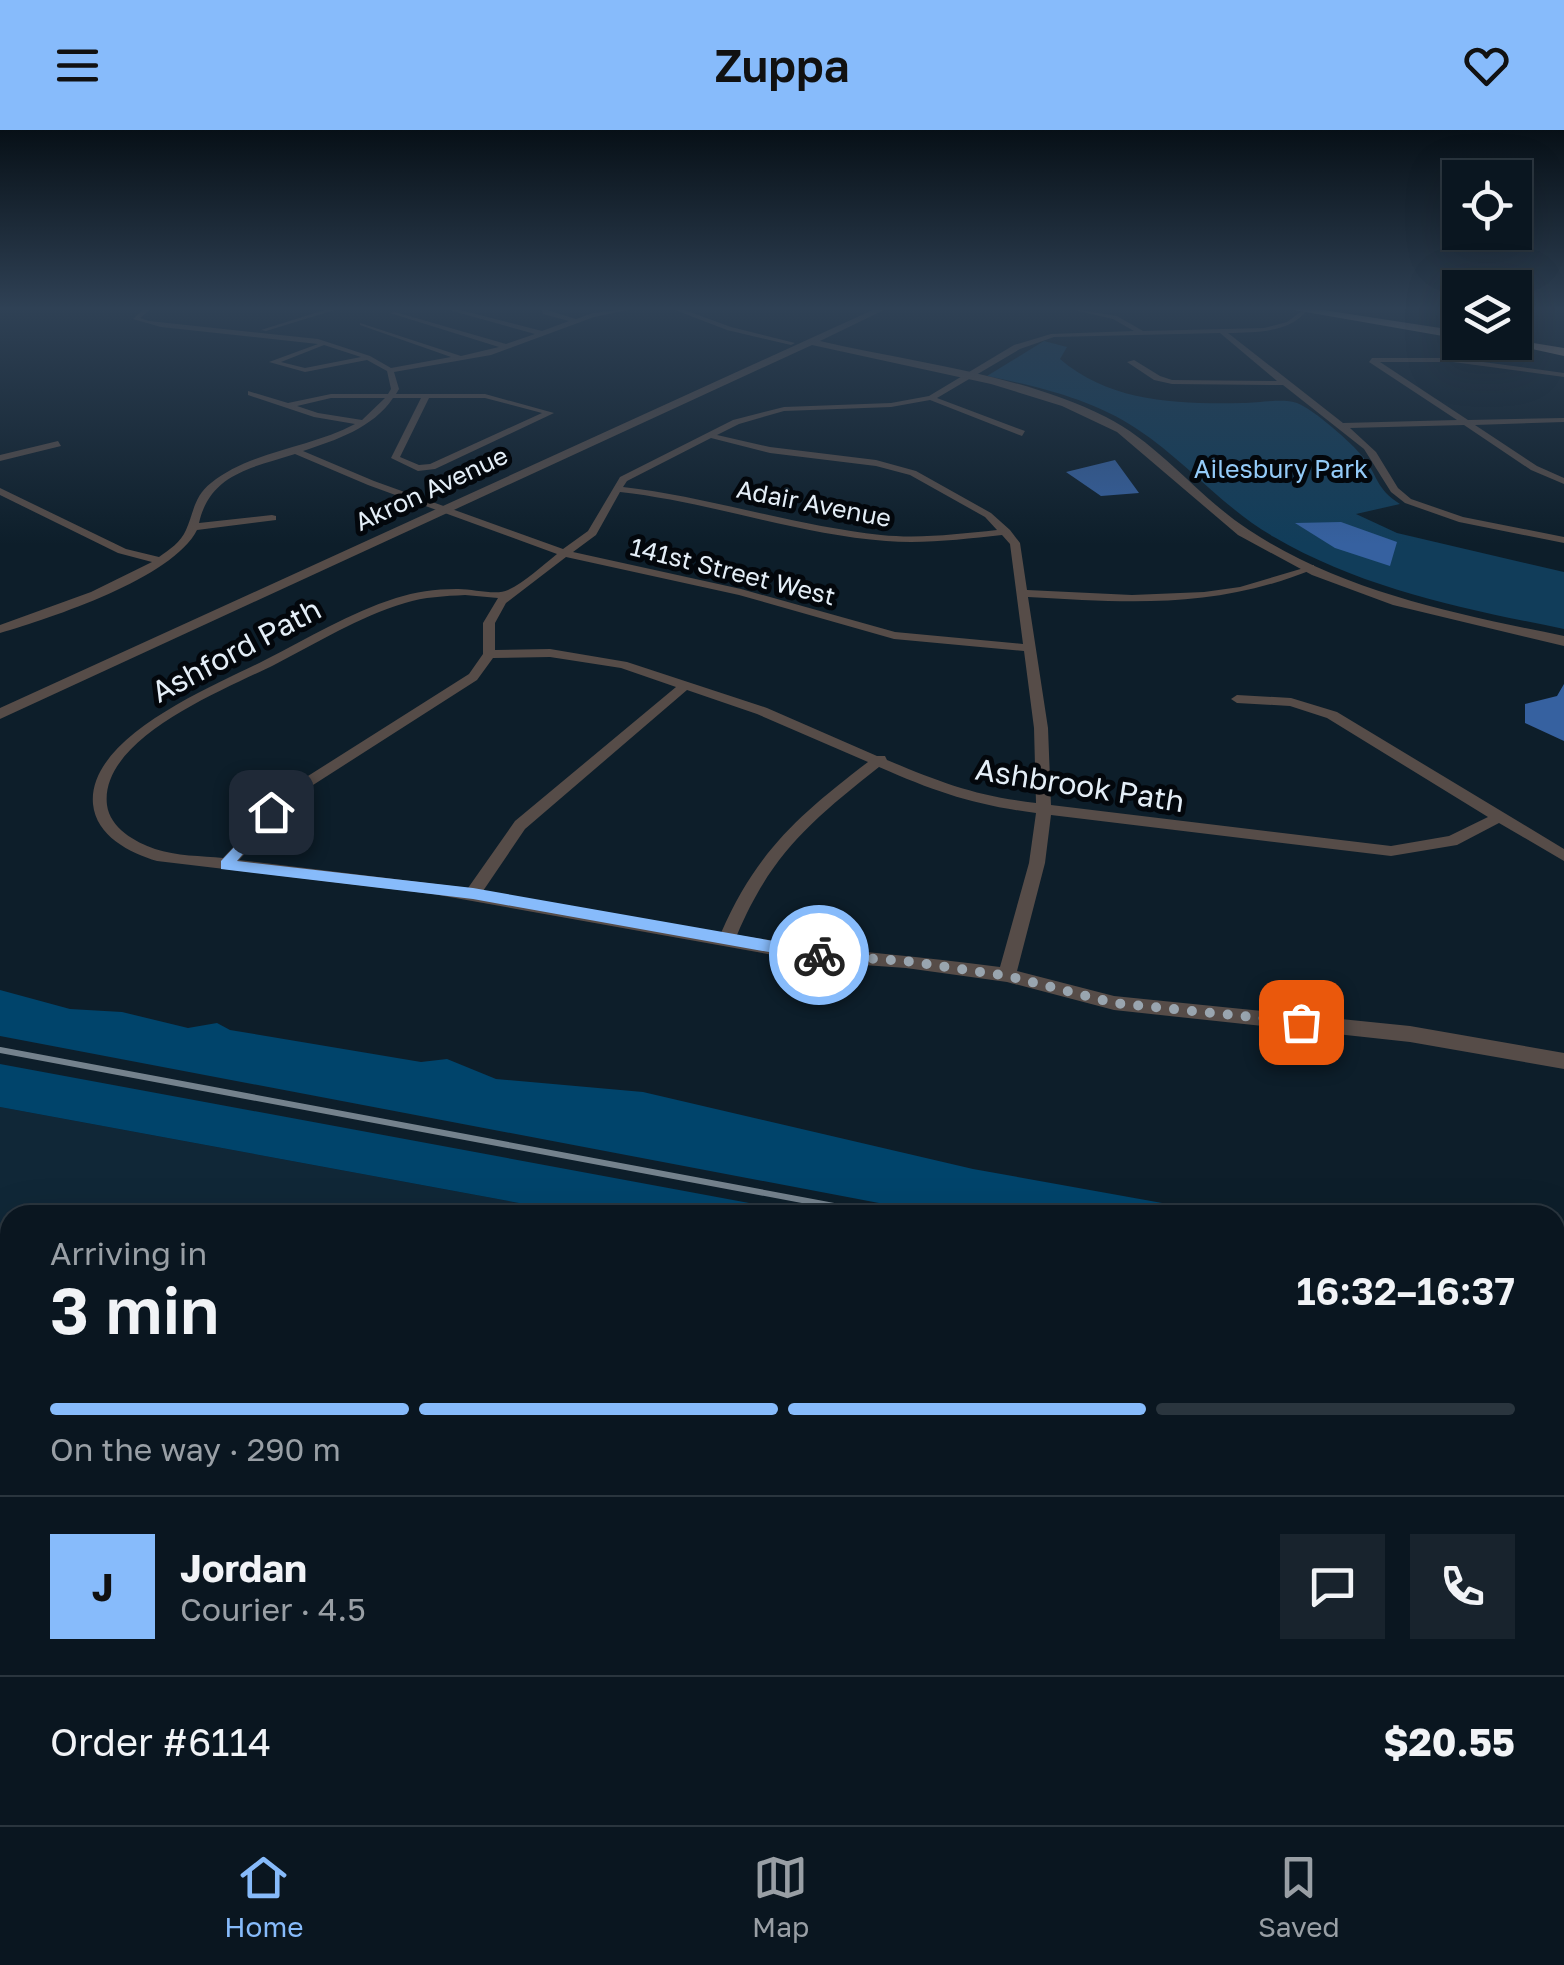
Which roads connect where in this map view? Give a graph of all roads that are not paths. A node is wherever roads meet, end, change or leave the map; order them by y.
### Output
1 (394, 387) edge
2 (702, 387) edge
3 (950, 387) edge
4 (1006, 387) edge
5 (1289, 387) edge
6 (1412, 387) edge
7 (251, 393) dead end
8 (426, 397) junction
9 (391, 398) junction
10 (930, 398) junction
11 (288, 405) junction
12 (1564, 420) edge
13 (362, 422) junction
14 (1464, 422) junction
15 (1339, 426) junction
16 (1022, 433) dead end
17 (708, 435) junction
18 (58, 444) dead end
19 (294, 451) junction
20 (1510, 452) junction
21 (0, 458) edge
22 (1564, 470) edge
23 (1564, 481) edge
24 (615, 489) junction
25 (0, 491) edge
26 (438, 508) junction
27 (272, 518) dead end
28 (194, 527) junction
29 (1006, 532) junction
30 (1564, 540) edge
31 (566, 554) junction
32 (160, 561) junction
33 (1310, 568) junction
34 (1022, 593) junction
35 (505, 596) junction
36 (0, 628) edge
37 (1564, 641) edge
38 (1029, 648) junction
39 (490, 654) junction
40 (686, 685) junction
41 (1237, 699) dead end
42 (0, 706) edge
43 (0, 714) edge
44 (880, 759) junction
45 (1044, 812) junction
46 (1500, 817) junction
47 (1564, 856) edge
48 (226, 865) junction
49 (473, 894) junction
50 (726, 938) junction
51 (1008, 976) junction
52 (1564, 1062) edge

1 - 9 street
2 - 26 street, Akron Avenue
3 - 10 street
4 - 33 street
5 - 15 street
6 - 14 street
7 - 11 street
8 - 8 street
8 - 9 street
9 - 11 street
9 - 13 street
10 - 16 street
10 - 17 street
11 - 13 street
12 - 14 street
13 - 19 street
14 - 15 street
14 - 20 street
15 - 30 street
17 - 24 street
17 - 29 street
18 - 21 street
19 - 26 street, 141st Street West
19 - 28 street
20 - 22 street
20 - 23 street
24 - 29 street, Adair Avenue
24 - 31 street
25 - 32 street
26 - 31 street, 141st Street West
26 - 42 street, Akron Avenue
26 - 43 street, Akron Avenue
27 - 28 street
28 - 32 street
29 - 34 street
31 - 35 street
31 - 38 street, 141st Street West
32 - 36 street
33 - 34 street
33 - 37 street
34 - 38 street
35 - 39 street
35 - 48 street, Ashford Path
38 - 45 street
39 - 40 street, Ashbrook Path
39 - 48 street
40 - 44 street, Ashbrook Path
40 - 49 street
41 - 46 street
44 - 45 street, Ashbrook Path
44 - 50 street
45 - 46 street, Ashbrook Path
45 - 51 street
46 - 47 street
48 - 49 street, Ashford Path
49 - 50 street, Ashford Path
50 - 51 street, Ashford Path
51 - 52 street, Ashford Path

